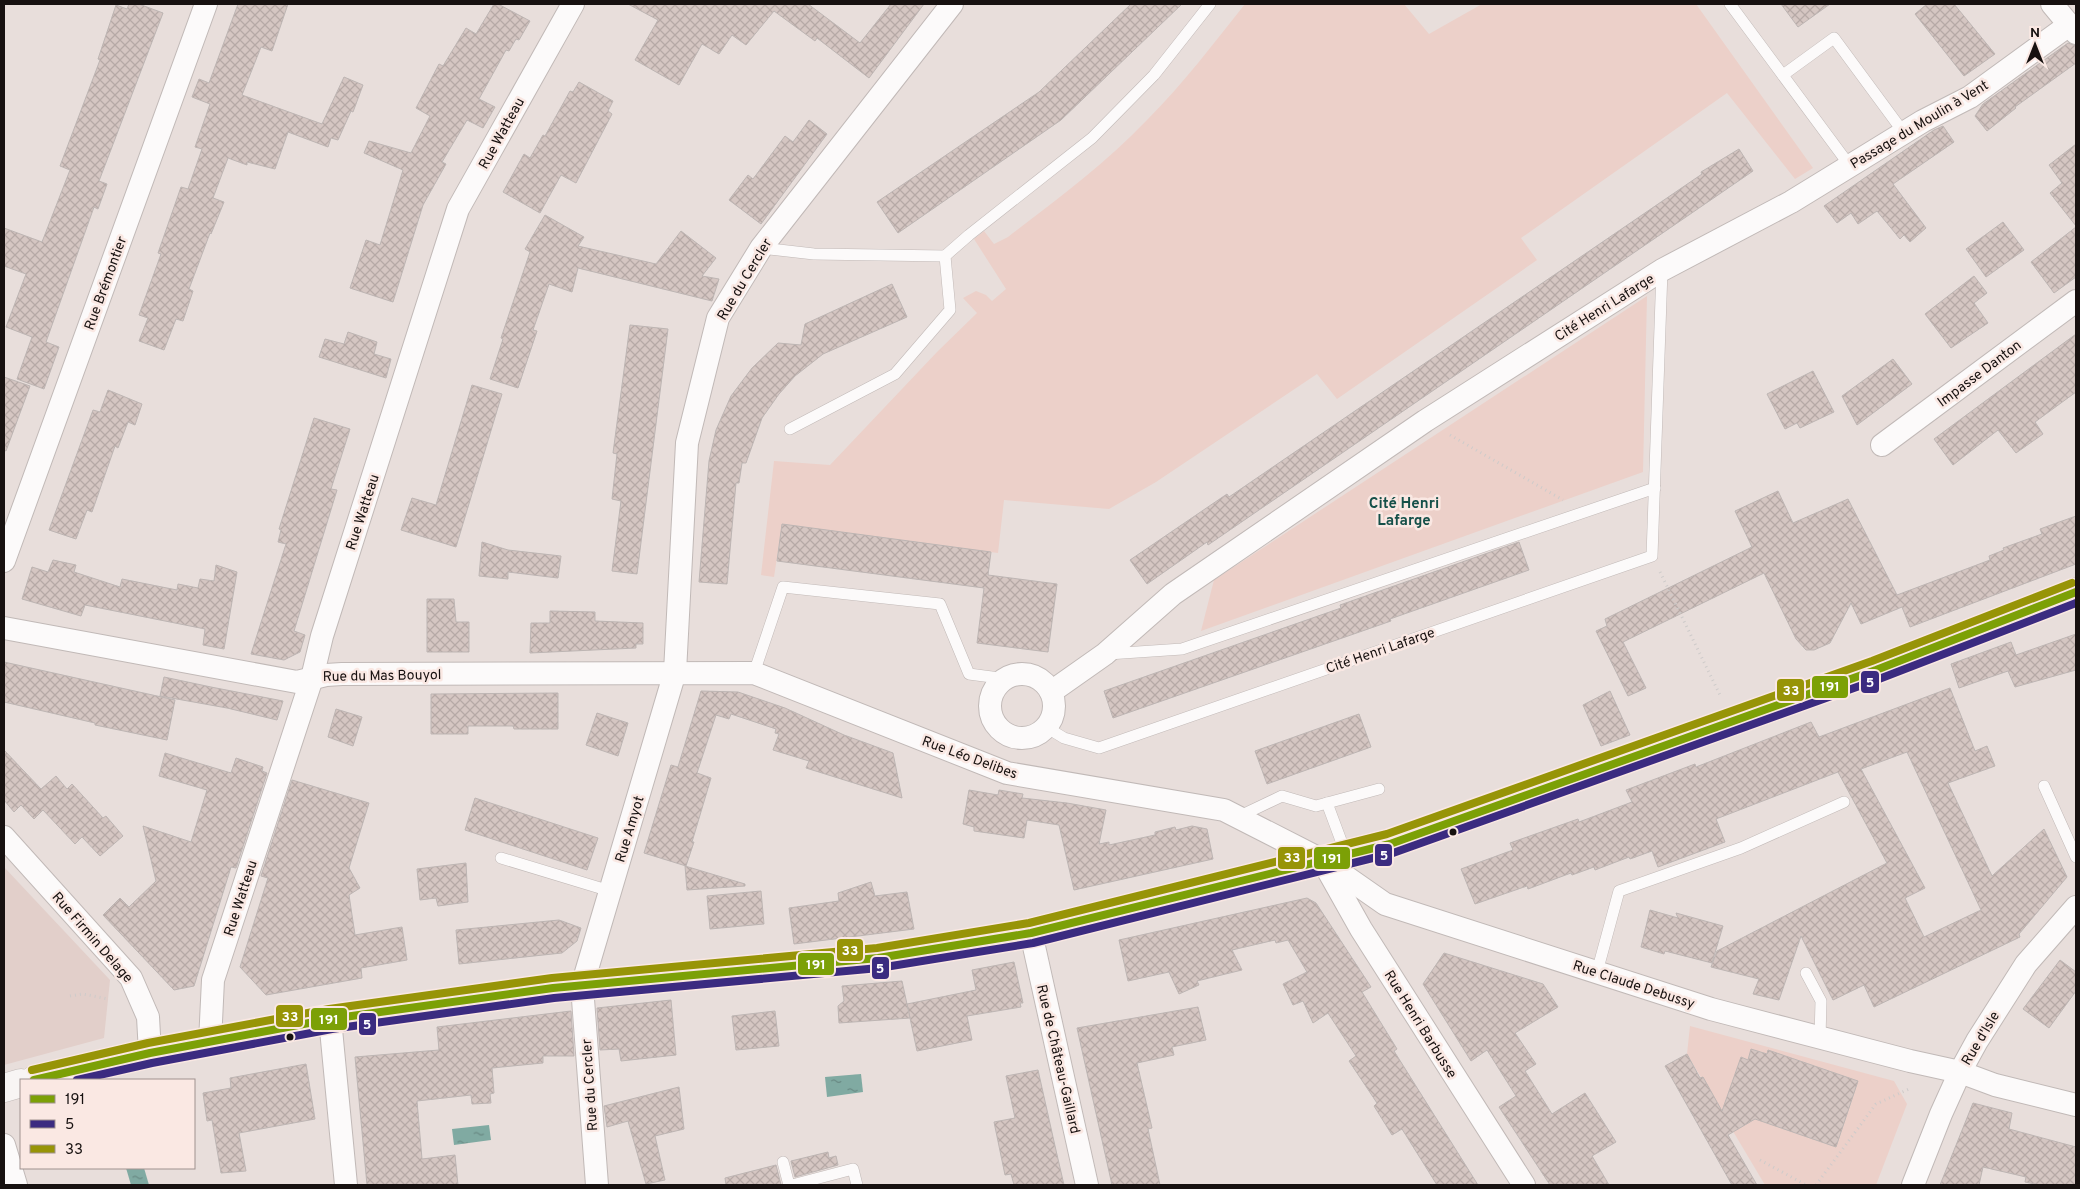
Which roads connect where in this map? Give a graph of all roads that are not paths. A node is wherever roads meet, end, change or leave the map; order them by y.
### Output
1 (206, 4) edge
2 (573, 4) edge
3 (952, 4) edge
4 (1210, 4) edge
5 (1730, 4) edge
6 (2052, 4) edge
7 (2072, 29) edge
8 (1783, 75) junction
9 (1904, 133) junction
10 (1850, 166) junction
11 (1791, 202) joint
12 (761, 248) junction
13 (945, 256) junction
14 (1662, 270) junction
15 (2076, 301) edge
16 (790, 429) dead end
17 (1882, 445) dead end
18 (1655, 488) junction
19 (4, 561) edge
20 (2076, 592) edge
21 (4, 628) edge
22 (1105, 654) junction
23 (676, 672) junction
24 (754, 672) junction
25 (312, 678) junction
26 (1006, 678) junction
27 (1051, 692) junction
28 (1046, 727) junction
29 (1014, 737) junction
30 (1006, 773) junction
31 (2044, 786) dead end
32 (1379, 789) dead end
33 (1844, 802) dead end
34 (1327, 803) junction
35 (1238, 817) junction
36 (4, 837) edge
37 (1334, 857) junction
38 (2076, 857) edge
39 (502, 858) dead end
40 (610, 891) junction
41 (2076, 907) edge
42 (1031, 932) junction
43 (1597, 972) junction
44 (1806, 973) dead end
45 (582, 986) junction
46 (330, 1019) junction
47 (1820, 1038) junction
48 (210, 1042) junction
49 (150, 1053) junction
50 (1960, 1072) junction
51 (38, 1079) edge
52 (20, 1083) edge
53 (4, 1088) edge
54 (2076, 1105) edge
55 (4, 1145) edge
56 (783, 1162) dead end
57 (16, 1185) edge
58 (346, 1185) edge
59 (597, 1185) edge
60 (791, 1185) edge
61 (857, 1185) edge
62 (1088, 1185) edge
63 (1524, 1185) edge
64 (1913, 1185) edge

1 - 19 street, Rue Brémontier
2 - 25 street, Rue Watteau
3 - 12 street, Rue du Cercler
4 - 13 lane
5 - 8 lane
6 - 7 street
7 - 9 street, Passage du Moulin à Vent
8 - 9 lane
8 - 10 lane
9 - 10 street, Passage du Moulin à Vent
10 - 11 street, Passage du Moulin à Vent
11 - 14 street, Cité Henri Lafarge
12 - 13 lane
12 - 23 street, Rue du Cercler
13 - 16 lane
14 - 18 lane, Cité Henri Lafarge
14 - 22 street, Cité Henri Lafarge
15 - 17 street, Impasse Danton
18 - 22 lane
18 - 28 lane, Cité Henri Lafarge
20 - 37 main road
21 - 25 street, Rue du Mas Bouyol
22 - 27 street, Cité Henri Lafarge
23 - 24 street, Rue Léo Delibes
23 - 25 street, Rue du Mas Bouyol
23 - 40 street, Rue Amyot
24 - 26 lane
24 - 30 street, Rue Léo Delibes
25 - 48 street, Rue Watteau
26 - 27 street
26 - 29 street
27 - 28 street
28 - 29 street
29 - 30 street
30 - 35 street, Rue Léo Delibes
31 - 38 lane
32 - 34 lane
33 - 43 lane
34 - 35 lane
34 - 37 lane
35 - 37 street, Rue Léo Delibes
36 - 49 street, Rue Firmin Delage
37 - 42 main road
37 - 43 street, Rue Claude Debussy
37 - 63 street, Rue Henri Barbusse
39 - 40 lane
40 - 45 street, Rue Amyot
41 - 50 street, Rue d'Isle
42 - 45 main road
42 - 62 street, Rue de Château-Gaillard
43 - 47 street, Rue Claude Debussy
44 - 47 lane
45 - 46 main road
45 - 59 street, Rue du Cercler
46 - 48 main road
46 - 58 street
47 - 50 street, Rue Claude Debussy
48 - 49 main road
49 - 51 main road
50 - 54 street, Rue Claude Debussy
50 - 64 street, Rue d'Isle
52 - 53 main road
55 - 57 street
56 - 60 lane
60 - 61 lane

